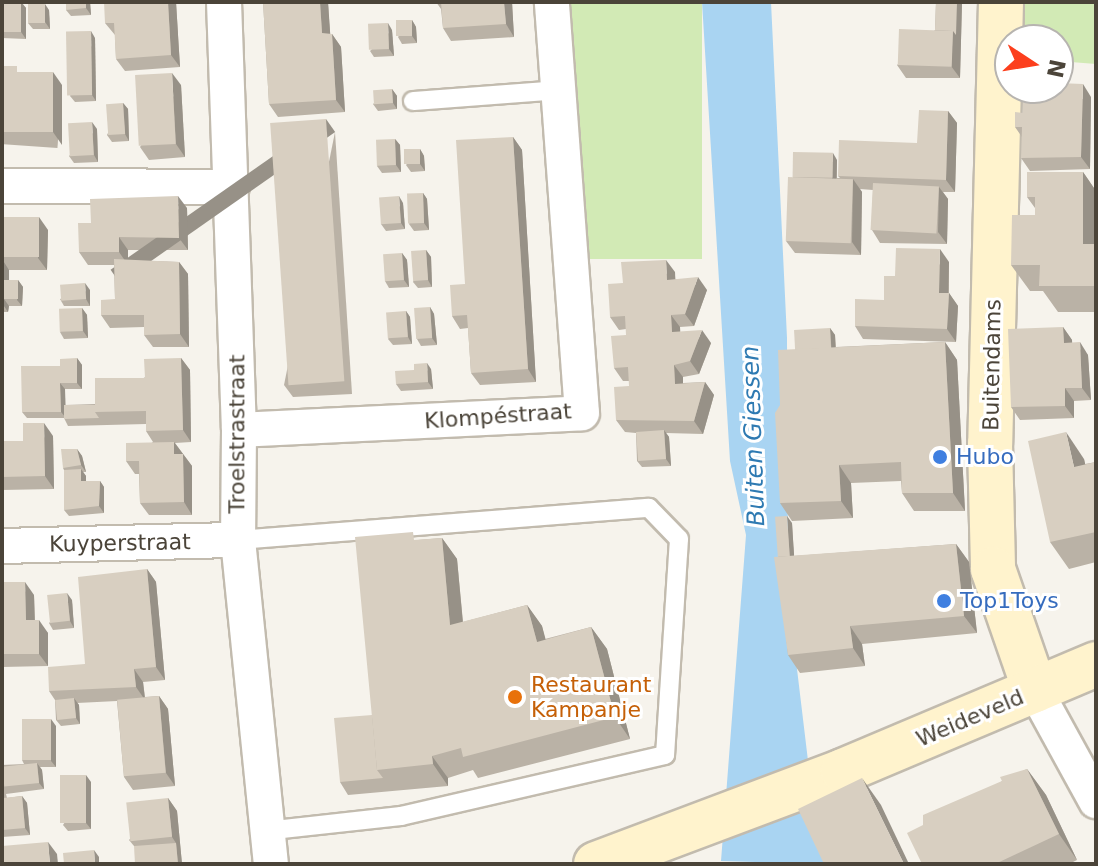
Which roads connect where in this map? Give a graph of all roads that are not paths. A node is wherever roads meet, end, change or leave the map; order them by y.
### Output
1 (224, 2) edge
2 (552, 2) edge
3 (1001, 2) edge
4 (558, 90) junction
5 (413, 101) dead end
6 (2, 186) edge
7 (232, 187) junction
8 (239, 430) junction
9 (238, 540) junction
10 (2, 546) edge
11 (1096, 664) edge
12 (1035, 690) junction
13 (1096, 801) edge
14 (269, 848) edge
15 (596, 864) edge

1 - 7 street, Troelstrastraat
2 - 4 street, Klompéstraat
3 - 12 street, Buitendams
4 - 5 lane
4 - 8 street, Klompéstraat
6 - 7 street
7 - 8 street, Troelstrastraat
8 - 9 street, Troelstrastraat
9 - 10 street, Kuyperstraat
9 - 14 street, Troelstrastraat
9 - 14 lane
11 - 12 street, Weideveld
12 - 13 street, Buitendams
12 - 15 street, Weideveld

